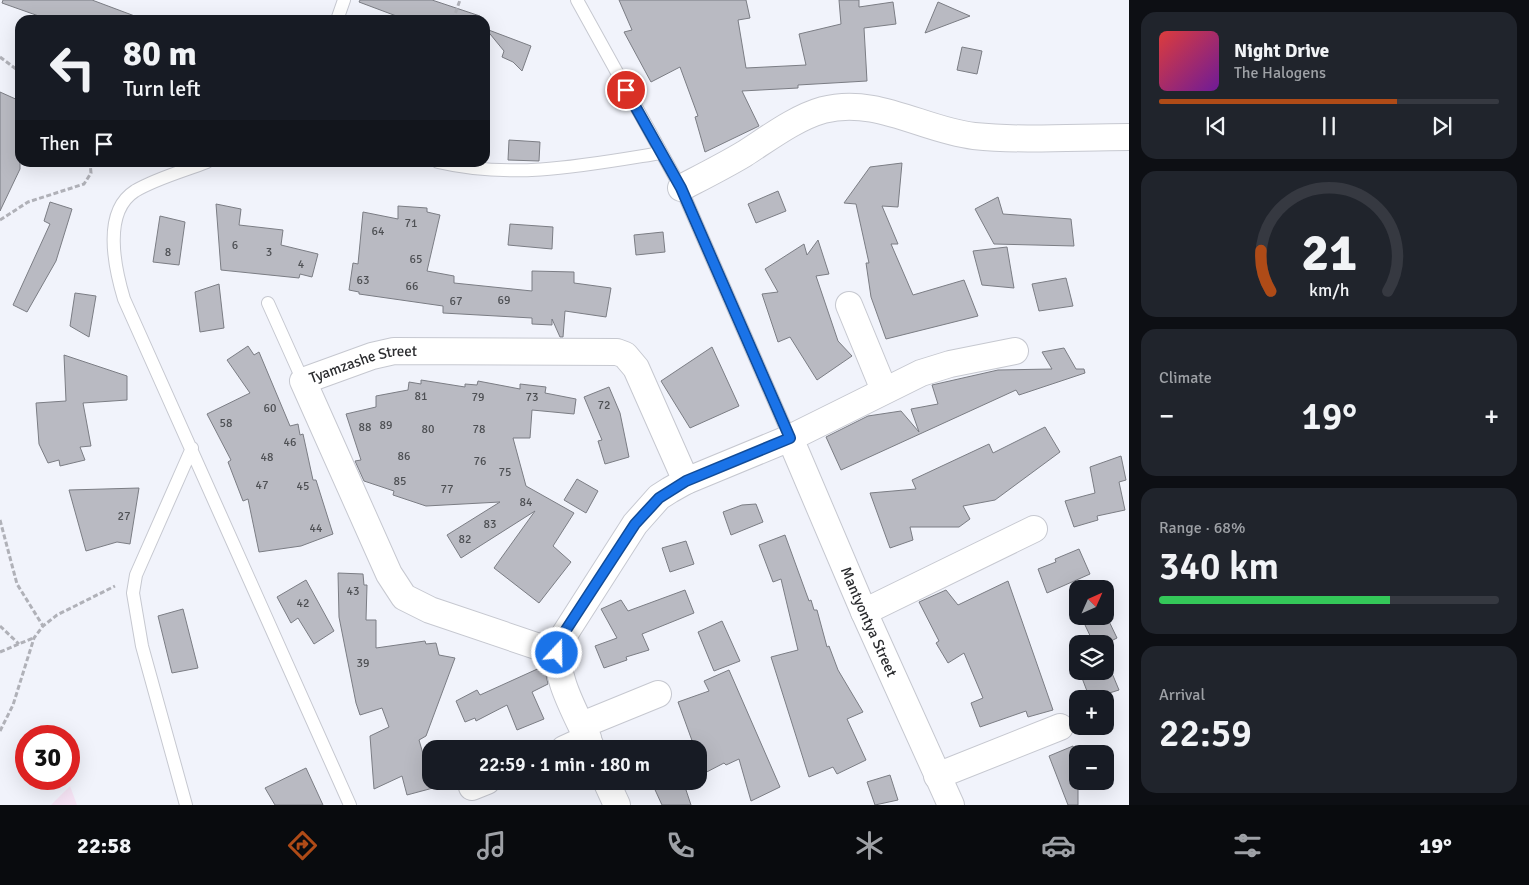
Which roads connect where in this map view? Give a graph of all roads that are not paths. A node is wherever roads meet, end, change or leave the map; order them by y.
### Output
1 (344, 0) edge
2 (577, 0) edge
3 (339, 15) edge
4 (1129, 137) edge
5 (661, 153) junction
6 (195, 167) edge
7 (470, 167) edge
8 (681, 188) junction
9 (268, 303) dead end
10 (849, 305) dead end
11 (1015, 351) dead end
12 (303, 381) junction
13 (884, 390) junction
14 (790, 438) junction
15 (192, 448) junction
16 (686, 481) junction
17 (1034, 529) dead end
18 (864, 612) junction
19 (557, 653) junction
20 (658, 694) dead end
21 (1060, 727) dead end
22 (587, 737) edge
23 (937, 776) junction
24 (610, 790) edge
25 (186, 805) edge
26 (350, 805) edge
27 (617, 805) edge
28 (951, 805) edge

1 - 3 lane
2 - 5 lane
4 - 8 street
5 - 7 lane
5 - 8 lane
6 - 15 lane
8 - 14 lane
9 - 12 lane
10 - 13 street
11 - 13 street
12 - 16 street, Tyamzashe Street
12 - 19 street, Tyamzashe Street
13 - 14 street
14 - 16 street
14 - 18 street, Mantyontya Street
15 - 25 lane
15 - 26 lane
16 - 19 street
17 - 18 street
18 - 23 street, Mantyontya Street
19 - 22 street
20 - 22 street
21 - 23 street
23 - 28 street, Mantyontya Street
24 - 27 street

